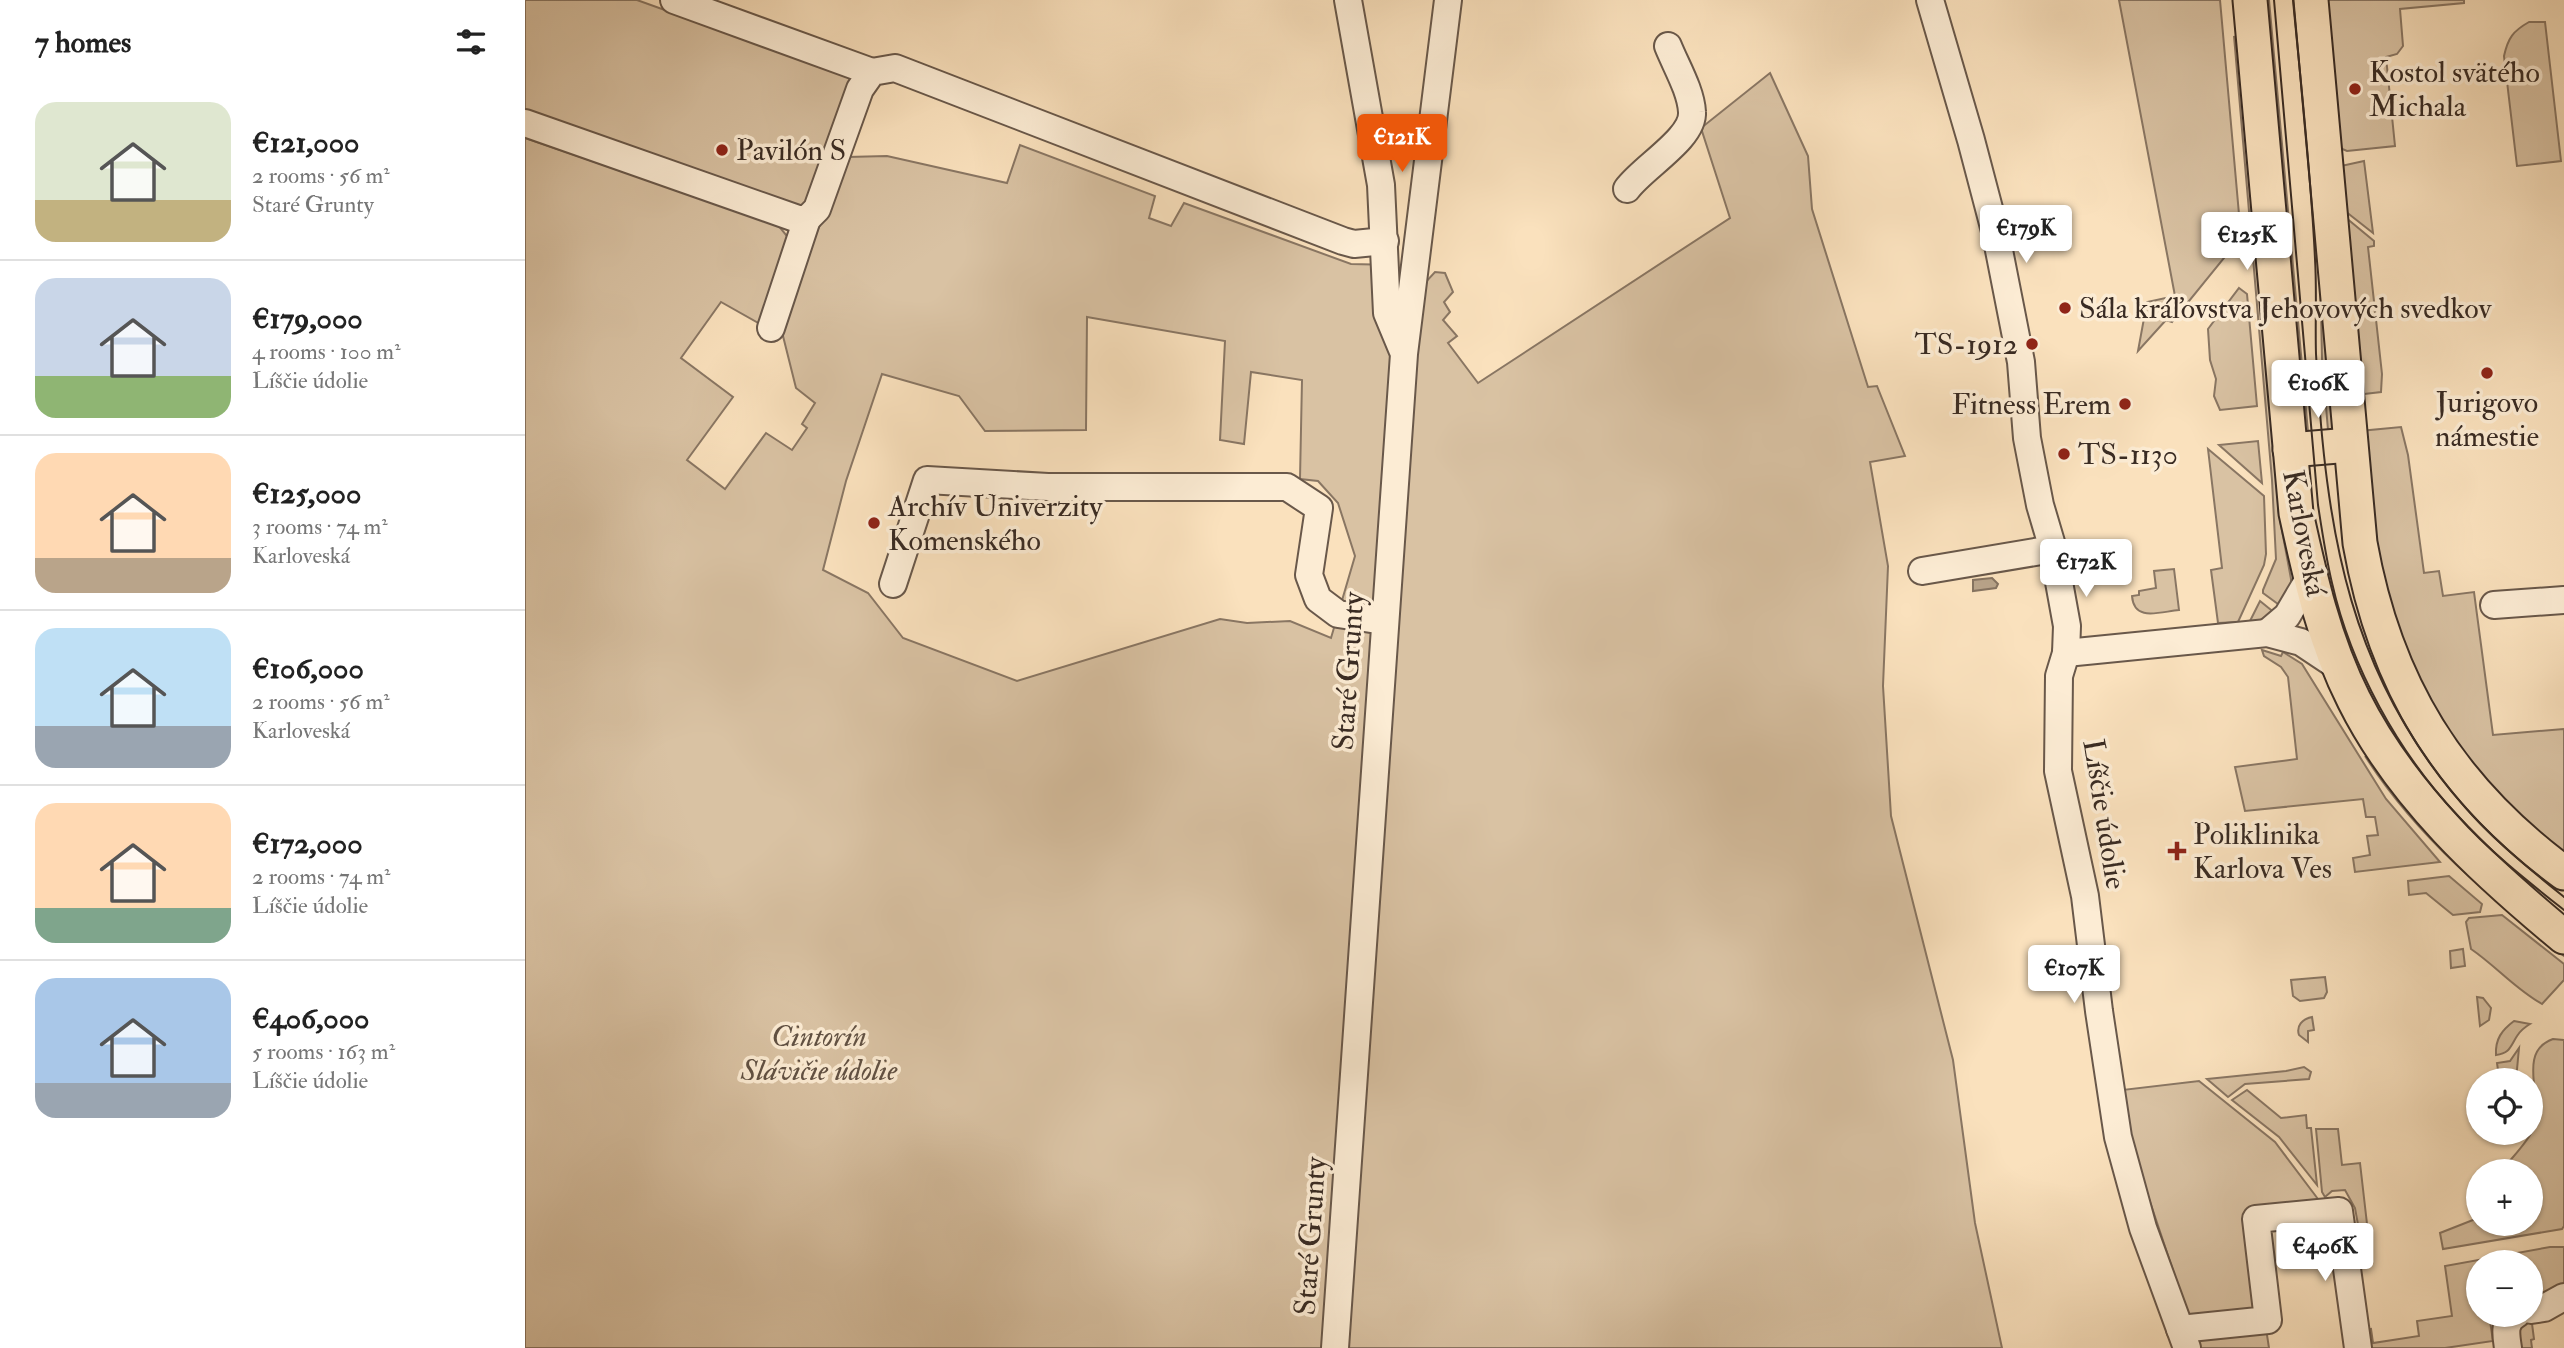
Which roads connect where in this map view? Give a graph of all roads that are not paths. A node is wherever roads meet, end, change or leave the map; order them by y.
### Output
1 (674, 0) edge
2 (1348, 0) edge
3 (1448, 0) edge
4 (1930, 0) edge
5 (2250, 0) edge
6 (2311, 0) edge
7 (1668, 46) dead end
8 (873, 72) junction
9 (525, 123) edge
10 (1627, 189) dead end
11 (1423, 198) junction
12 (807, 219) junction
13 (1384, 232) junction
14 (771, 328) dead end
15 (1404, 354) junction
16 (2350, 445) junction
17 (2290, 450) junction
18 (2053, 549) junction
19 (1922, 571) dead end
20 (2310, 577) junction
21 (893, 584) dead end
22 (2564, 600) edge
23 (2494, 606) dead end
24 (1384, 621) junction
25 (2257, 639) junction
26 (2066, 653) junction
27 (2340, 668) junction
28 (2564, 873) edge
29 (2564, 937) edge
30 (2564, 1297) edge
31 (2543, 1308) edge
32 (2507, 1327) edge
33 (2183, 1338) edge
34 (1335, 1348) edge
35 (2358, 1348) edge
36 (2508, 1348) edge

1 - 8 street
2 - 13 street
3 - 11 street, Staré Grunty
4 - 18 street, Líščie údolie
5 - 17 main road, Karloveská
6 - 16 main road, Karloveská
7 - 10 street
8 - 12 street
8 - 13 street
9 - 12 street
11 - 13 street
11 - 15 street, Staré Grunty
12 - 14 street
13 - 15 street
15 - 24 street, Staré Grunty
16 - 17 main road
16 - 28 main road, Karloveská
17 - 20 main road, Karloveská
18 - 19 street
18 - 26 street, Líščie údolie
20 - 25 street
20 - 27 main road, Karloveská
21 - 24 street
22 - 23 street
24 - 34 street, Staré Grunty
25 - 26 street
25 - 27 street
26 - 33 street, Líščie údolie
27 - 29 main road, Karloveská
30 - 31 street
32 - 36 street
33 - 35 street

